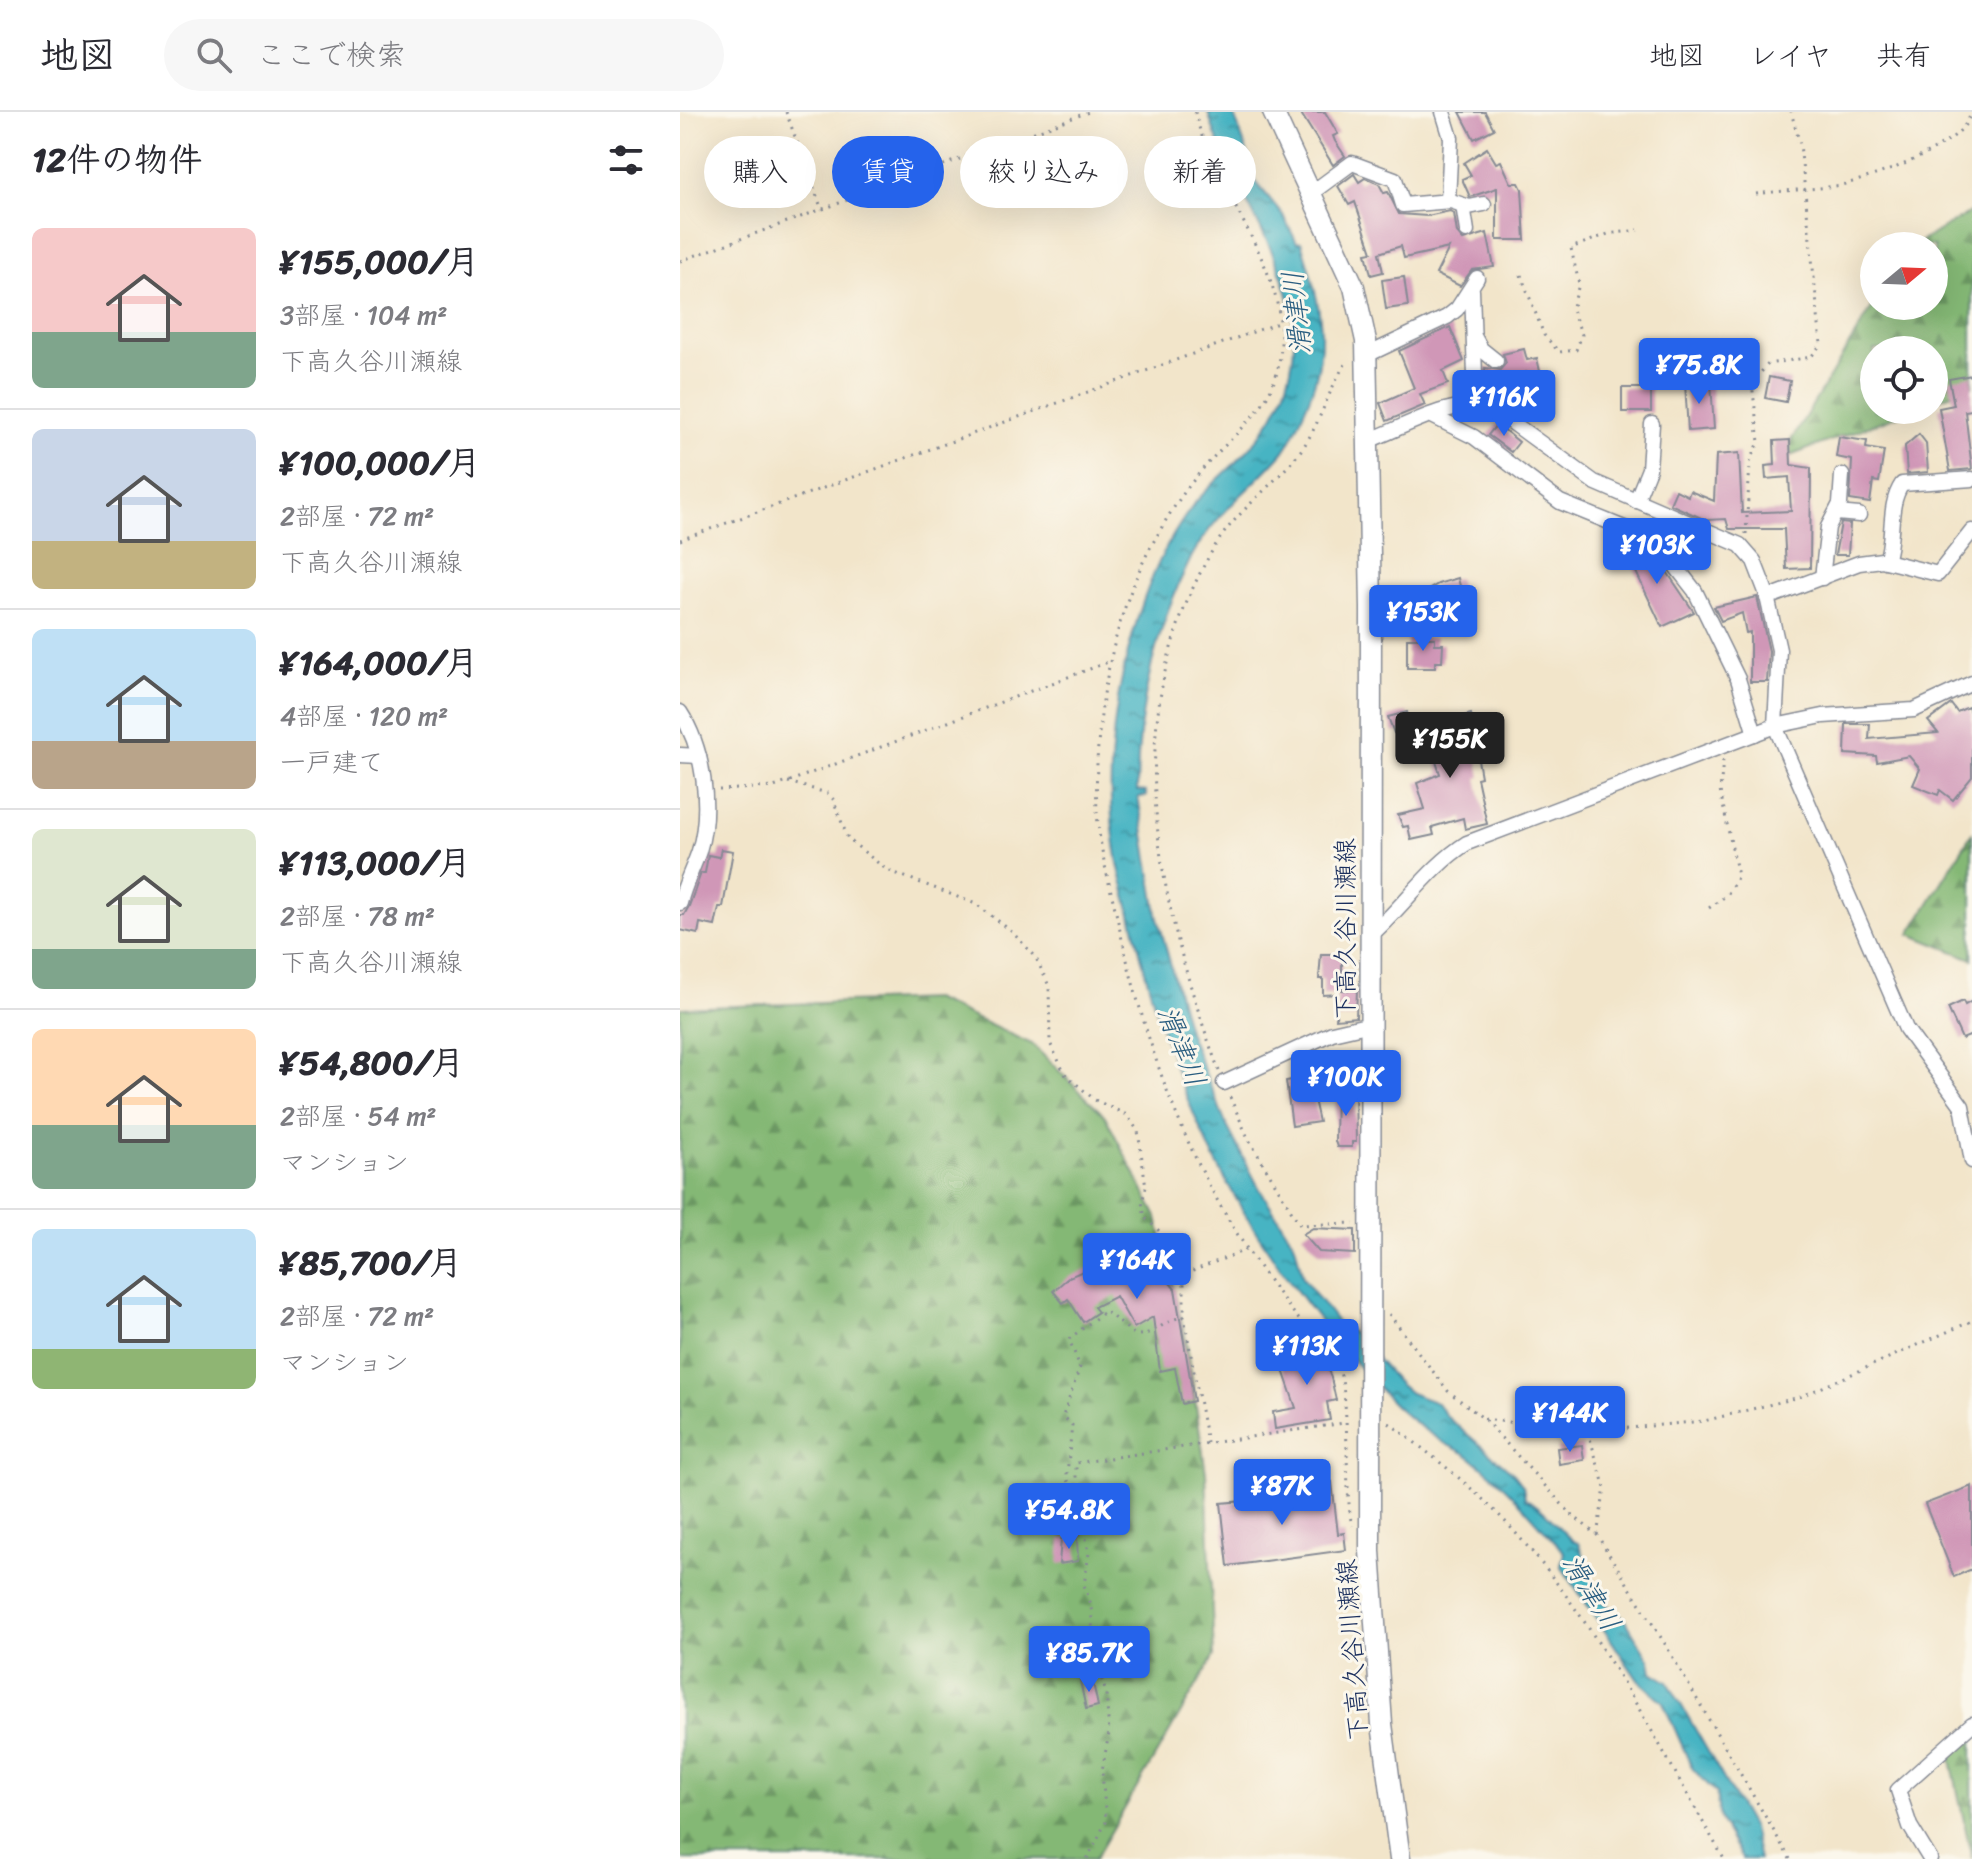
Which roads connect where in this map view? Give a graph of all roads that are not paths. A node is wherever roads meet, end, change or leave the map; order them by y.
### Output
1 (1273, 112) edge
2 (1443, 112) edge
3 (1310, 194) junction
4 (1448, 201) junction
5 (1484, 204) dead end
6 (1463, 205) junction
7 (1467, 231) dead end
8 (1472, 335) junction
9 (1367, 355) junction
10 (1496, 361) dead end
11 (1476, 404) junction
12 (1432, 416) junction
13 (1652, 424) dead end
14 (1370, 440) junction
15 (1842, 475) dead end
16 (1972, 479) edge
17 (1636, 501) junction
18 (1837, 513) junction
19 (1859, 515) dead end
20 (1972, 531) edge
21 (1967, 552) edge
22 (1886, 561) junction
23 (1822, 578) junction
24 (1767, 598) junction
25 (1972, 683) edge
26 (680, 712) edge
27 (1775, 726) junction
28 (1755, 734) junction
29 (680, 755) edge
30 (699, 756) junction
31 (680, 903) edge
32 (1371, 935) junction
33 (1371, 1024) junction
34 (1224, 1083) road end
35 (1972, 1161) edge
36 (1972, 1724) edge
37 (1400, 1859) edge
38 (1930, 1859) edge

1 - 3 main road, 下高久谷川瀬線
2 - 4 street
3 - 4 street
3 - 9 main road, 下高久谷川瀬線
4 - 6 street
5 - 6 street
6 - 7 street
8 - 9 street
8 - 10 street
8 - 11 street
9 - 14 main road, 下高久谷川瀬線
11 - 12 street
11 - 17 street
12 - 14 street
12 - 28 street
13 - 17 street
14 - 32 main road, 下高久谷川瀬線
15 - 18 street
16 - 22 street
17 - 24 street
18 - 19 street
18 - 23 street
20 - 21 street
21 - 22 street
22 - 23 street
23 - 24 street
24 - 27 street
25 - 27 street
26 - 30 street
27 - 28 street
27 - 35 street
28 - 32 street
29 - 30 street
30 - 31 street
32 - 33 main road, 下高久谷川瀬線
33 - 34 street
33 - 37 main road, 下高久谷川瀬線
36 - 38 street

